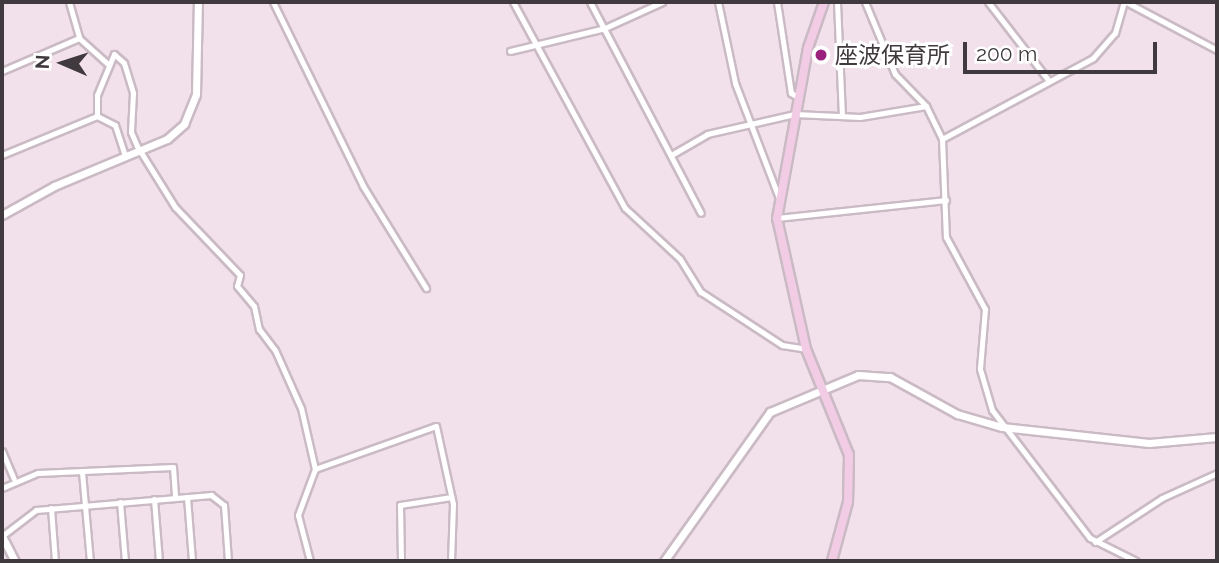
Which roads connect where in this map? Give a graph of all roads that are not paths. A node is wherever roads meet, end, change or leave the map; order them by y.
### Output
1 (69, 2) edge
2 (198, 2) edge
3 (272, 2) edge
4 (513, 2) edge
5 (590, 2) edge
6 (662, 2) edge
7 (718, 2) edge
8 (777, 2) edge
9 (824, 2) edge
10 (837, 2) edge
11 (865, 2) edge
12 (988, 2) edge
13 (1125, 2) edge
14 (605, 28) junction
15 (79, 38) junction
16 (538, 47) junction
17 (1217, 50) edge
18 (510, 51) dead end
19 (108, 64) junction
20 (2, 71) edge
21 (1049, 81) junction
22 (798, 97) junction
23 (926, 106) junction
24 (795, 114) junction
25 (97, 116) junction
26 (842, 116) junction
27 (751, 126) junction
28 (942, 139) junction
29 (142, 150) junction
30 (673, 154) junction
31 (2, 155) edge
32 (125, 156) junction
33 (779, 198) junction
34 (946, 200) junction
35 (701, 213) dead end
36 (2, 215) edge
37 (777, 218) junction
38 (426, 288) dead end
39 (806, 349) junction
40 (823, 386) junction
41 (1002, 427) junction
42 (1217, 437) edge
43 (2, 451) edge
44 (316, 468) junction
45 (82, 472) junction
46 (1217, 473) edge
47 (13, 479) junction
48 (2, 488) edge
49 (187, 497) junction
50 (451, 497) junction
51 (175, 498) junction
52 (154, 499) junction
53 (120, 502) junction
54 (85, 505) junction
55 (51, 508) junction
56 (2, 536) edge
57 (1095, 542) junction
58 (15, 561) edge
59 (55, 561) edge
60 (90, 561) edge
61 (125, 561) edge
62 (159, 561) edge
63 (192, 561) edge
64 (228, 561) edge
65 (310, 561) edge
66 (401, 561) edge
67 (451, 561) edge
68 (664, 561) edge
69 (832, 561) edge
70 (1136, 561) edge

1 - 15 street
2 - 29 street
3 - 38 street
4 - 16 street
5 - 14 street
6 - 14 street
7 - 27 street
8 - 22 street
9 - 22 main road
10 - 26 street
11 - 23 street
12 - 21 street
13 - 17 street
13 - 21 street
14 - 16 street
14 - 30 street
15 - 19 street
15 - 20 street
16 - 18 street
16 - 39 street
19 - 25 street
19 - 29 street
21 - 28 street
22 - 24 main road
23 - 26 street
23 - 28 street
24 - 26 street
24 - 27 street
24 - 33 main road
25 - 31 street
25 - 32 street
27 - 30 street
27 - 33 street
28 - 34 street
29 - 32 street
29 - 44 street
30 - 35 street
32 - 36 street
33 - 37 main road
34 - 37 street
34 - 41 street
37 - 39 main road
39 - 40 main road
40 - 41 street
40 - 68 street
40 - 69 main road
41 - 42 street
41 - 57 street
43 - 47 street
44 - 50 street
44 - 65 street
45 - 47 street
45 - 51 street
45 - 54 street
46 - 57 street
47 - 48 street
49 - 51 street
49 - 63 street
49 - 64 street
50 - 66 street
50 - 67 street
51 - 52 street
52 - 53 street
52 - 62 street
53 - 54 street
53 - 61 street
54 - 55 street
54 - 60 street
55 - 56 street
55 - 59 street
56 - 58 street
57 - 70 street

